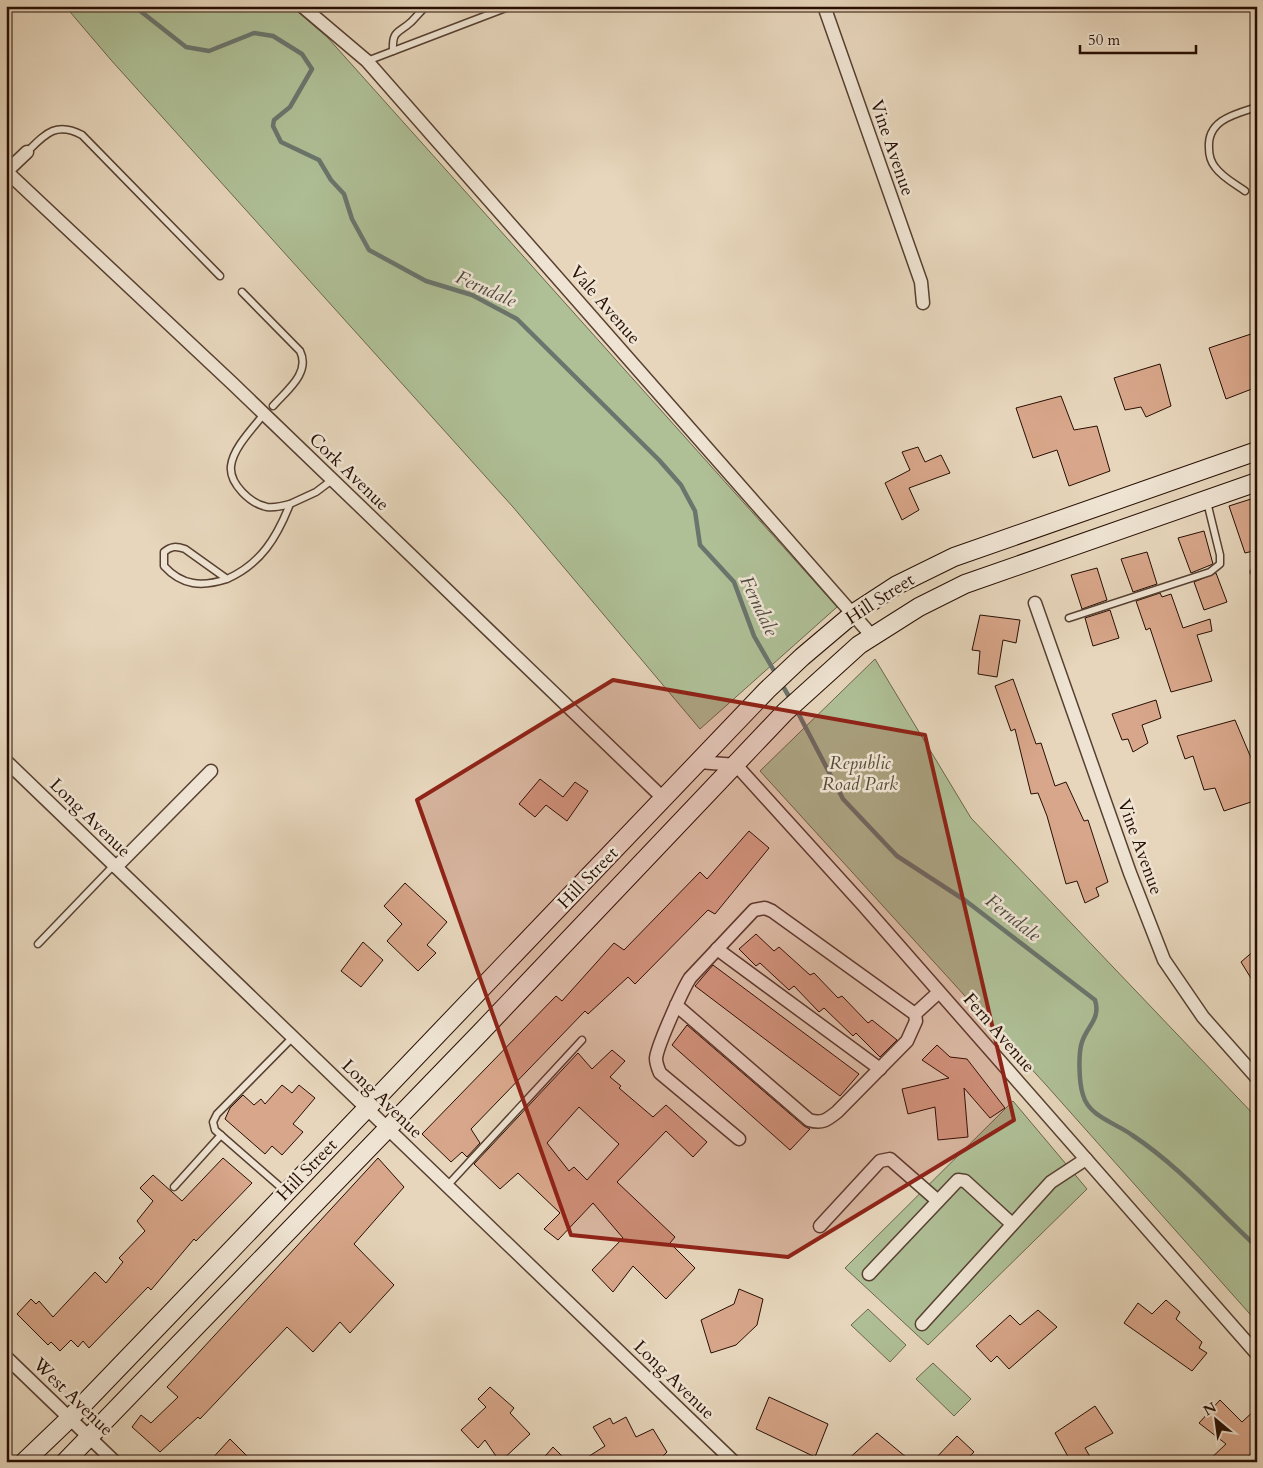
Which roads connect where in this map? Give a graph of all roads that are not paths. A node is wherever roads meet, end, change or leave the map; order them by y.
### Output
1 (302, 6) edge
2 (426, 6) edge
3 (511, 6) edge
4 (824, 6) edge
5 (392, 51) junction
6 (367, 61) junction
7 (1257, 107) edge
8 (27, 152) joint
9 (6, 172) edge
10 (1245, 192) dead end
11 (220, 276) dead end
12 (242, 292) dead end
13 (923, 303) dead end
14 (268, 410) junction
15 (1257, 451) edge
16 (332, 480) junction
17 (1257, 482) edge
18 (1206, 500) junction
19 (290, 504) junction
20 (227, 579) junction
21 (1035, 603) dead end
22 (854, 613) junction
23 (1070, 618) dead end
24 (872, 636) junction
25 (6, 761) edge
26 (699, 762) junction
27 (736, 765) junction
28 (211, 771) dead end
29 (664, 799) junction
30 (115, 866) junction
31 (38, 944) dead end
32 (717, 949) junction
33 (939, 992) junction
34 (676, 1005) junction
35 (915, 1014) junction
36 (293, 1038) junction
37 (582, 1040) dead end
38 (880, 1069) junction
39 (1257, 1078) edge
40 (367, 1108) junction
41 (387, 1129) junction
42 (221, 1135) junction
43 (739, 1139) dead end
44 (1086, 1159) junction
45 (447, 1186) junction
46 (174, 1187) dead end
47 (286, 1192) junction
48 (938, 1200) junction
49 (1012, 1224) junction
50 (820, 1226) dead end
51 (869, 1274) dead end
52 (922, 1324) dead end
53 (1257, 1354) edge
54 (6, 1357) edge
55 (70, 1418) junction
56 (90, 1438) junction
57 (24, 1462) edge
58 (65, 1462) edge
59 (115, 1462) edge
60 (734, 1462) edge

1 - 6 street, Vale Avenue
2 - 5 lane
3 - 5 lane
4 - 13 street, Vine Avenue
5 - 6 lane
6 - 22 street, Vale Avenue
7 - 10 lane
8 - 9 street
8 - 11 lane
9 - 14 street, Cork Avenue
12 - 14 lane
14 - 16 street, Cork Avenue
14 - 19 lane
15 - 22 main road, Hill Street
16 - 19 lane
16 - 29 street, Cork Avenue
17 - 18 main road, Hill Street
18 - 23 lane
18 - 24 main road, Hill Street
19 - 20 lane
20 - 20 lane
21 - 39 street, Vine Avenue
22 - 24 street, Vale Avenue
22 - 26 main road, Hill Street
24 - 27 main road, Hill Street
25 - 30 street, Long Avenue
26 - 27 street
26 - 29 main road, Hill Street
27 - 33 street, Fern Avenue
27 - 41 main road, Hill Street
28 - 30 street
29 - 40 main road, Hill Street
30 - 31 lane
30 - 36 street, Long Avenue
32 - 34 street
32 - 35 street
32 - 38 street
33 - 35 street
33 - 44 street, Fern Avenue
34 - 38 street
34 - 43 street
35 - 38 street
36 - 40 street, Long Avenue
36 - 42 lane
37 - 45 lane
40 - 41 street, Long Avenue
40 - 47 main road, Hill Street
41 - 45 street, Long Avenue
41 - 56 main road, Hill Street
42 - 46 lane
42 - 47 lane
44 - 49 street
44 - 53 street, Fern Avenue
45 - 60 street, Long Avenue
47 - 55 main road, Hill Street
48 - 49 street
48 - 50 street
48 - 51 street
49 - 52 street
54 - 55 street, West Avenue
55 - 56 street, West Avenue
55 - 57 main road, Hill Street
56 - 58 main road, Hill Street
56 - 59 street, West Avenue

